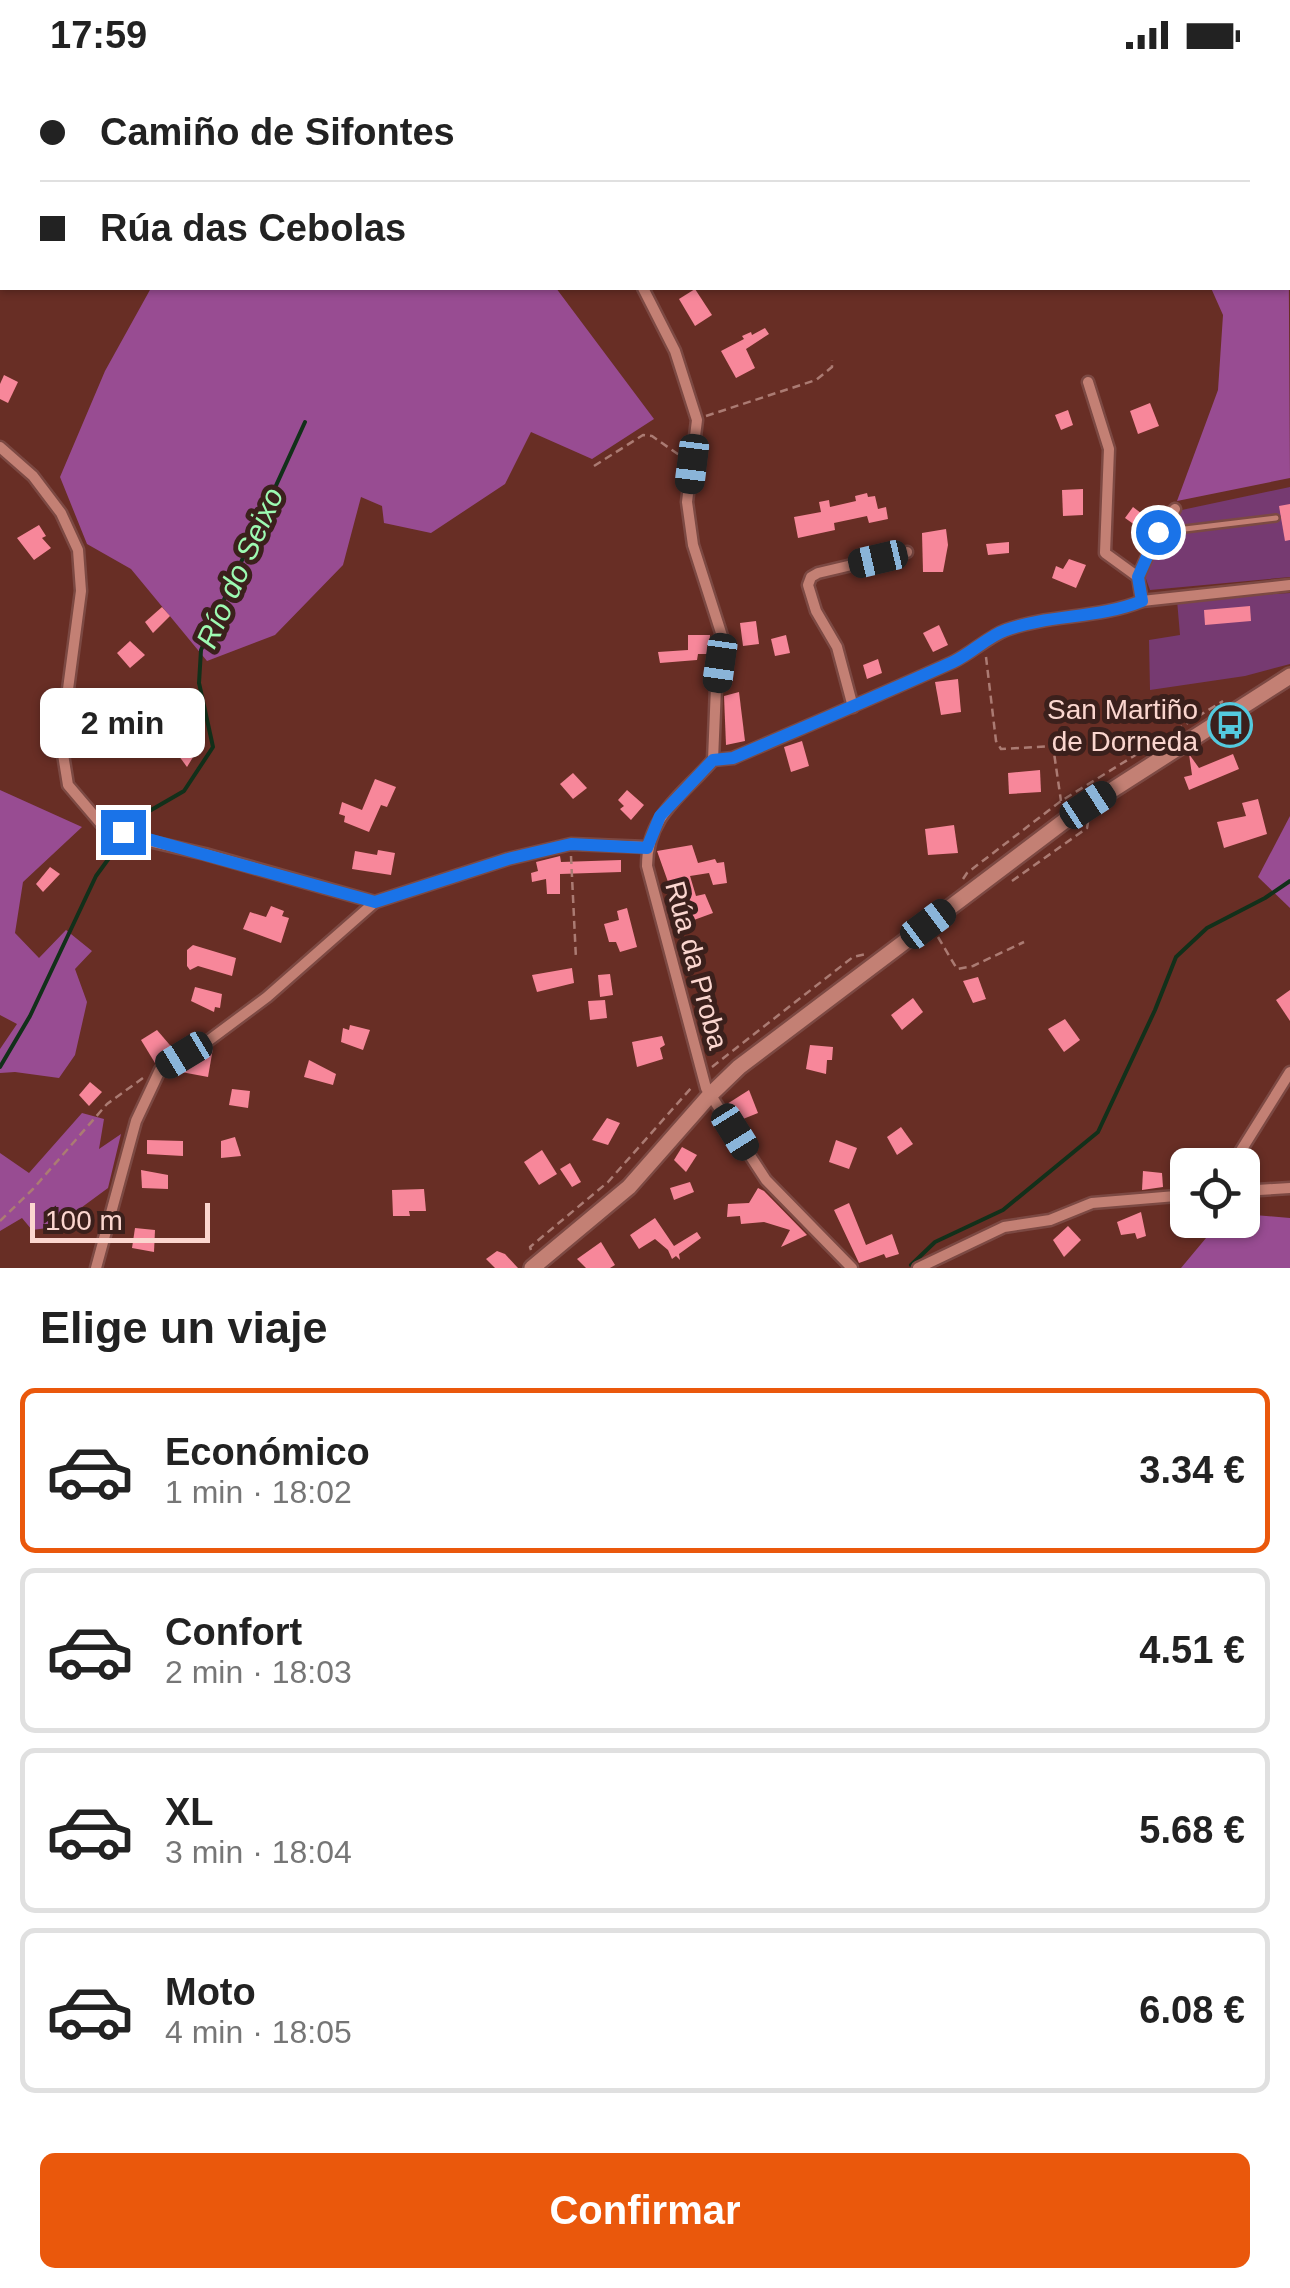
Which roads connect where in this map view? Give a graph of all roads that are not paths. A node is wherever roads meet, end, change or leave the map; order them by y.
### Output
1 (644, 290) edge
2 (1088, 382) dead end
3 (0, 447) edge
4 (1176, 509) dead end
5 (1276, 518) dead end
6 (1158, 532) junction
7 (907, 552) dead end
8 (1138, 577) junction
9 (1290, 585) edge
10 (1142, 601) junction
11 (1290, 676) edge
12 (853, 707) junction
13 (713, 760) junction
14 (647, 848) junction
15 (375, 902) junction
16 (1290, 1072) edge
17 (710, 1095) junction
18 (1243, 1148) edge
19 (1290, 1188) edge
20 (1260, 1190) edge
21 (1170, 1196) edge
22 (531, 1260) edge
23 (96, 1268) edge
24 (850, 1268) edge
25 (918, 1268) edge

1 - 13 street
2 - 8 street
3 - 15 street
4 - 6 street
5 - 6 lane
6 - 8 street
7 - 12 street
8 - 10 street
9 - 10 street
10 - 12 street
11 - 17 main road
12 - 13 street
13 - 14 street, Rúa da Proba
14 - 15 street
14 - 17 street, Rúa da Proba
15 - 23 street
16 - 18 street
17 - 22 main road
17 - 24 street, Rúa da Proba
19 - 20 street
21 - 25 street

